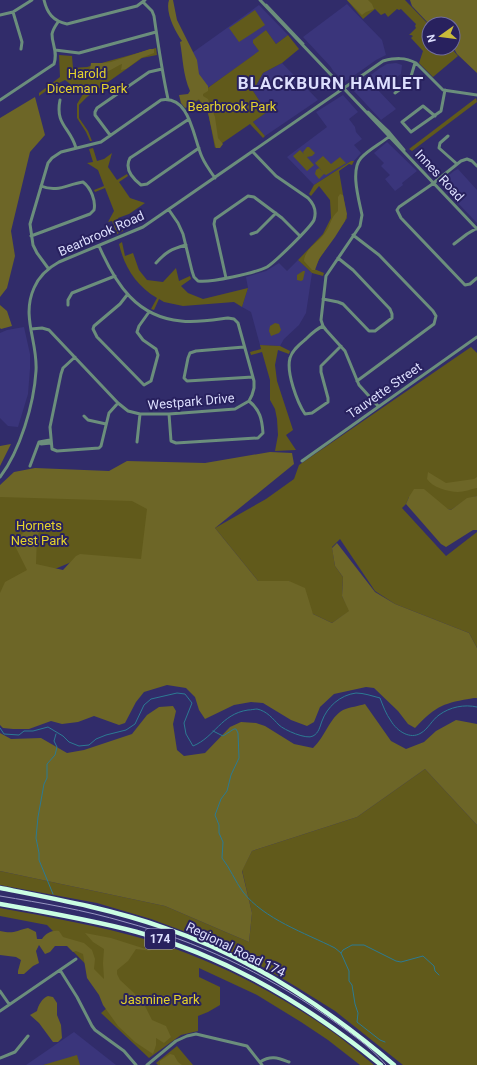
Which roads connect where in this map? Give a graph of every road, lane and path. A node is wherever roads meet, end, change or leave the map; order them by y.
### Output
1 (32, 0) edge
2 (44, 0) edge
3 (144, 1) edge
4 (260, 1) edge
5 (13, 12) junction
6 (0, 15) edge
7 (58, 22) junction
8 (156, 32) junction
9 (21, 49) dead end
10 (55, 50) junction
11 (415, 63) junction
12 (162, 69) junction
13 (344, 88) junction
14 (445, 90) junction
15 (394, 93) dead end
16 (477, 95) edge
17 (168, 99) junction
18 (0, 100) edge
19 (60, 100) dead end
20 (435, 116) junction
21 (189, 119) junction
22 (110, 135) junction
23 (390, 136) junction
24 (448, 136) dead end
25 (76, 148) junction
26 (199, 148) junction
27 (253, 152) junction
28 (457, 164) junction
29 (477, 166) edge
30 (215, 178) junction
31 (434, 182) junction
32 (41, 186) junction
33 (169, 210) junction
34 (276, 213) junction
35 (477, 229) edge
36 (251, 234) dead end
37 (31, 236) junction
38 (300, 236) junction
39 (353, 236) junction
40 (454, 244) dead end
41 (186, 245) junction
42 (99, 246) junction
43 (338, 258) junction
44 (156, 263) dead end
45 (48, 268) junction
46 (115, 276) junction
47 (226, 278) junction
48 (477, 278) edge
49 (127, 295) junction
50 (323, 299) junction
51 (68, 305) dead end
52 (149, 312) junction
53 (323, 326) junction
54 (31, 329) junction
55 (477, 337) edge
56 (341, 346) junction
57 (244, 347) junction
58 (75, 358) junction
59 (253, 377) junction
60 (357, 381) junction
61 (249, 400) junction
62 (118, 403) junction
63 (378, 406) junction
64 (140, 414) junction
65 (169, 414) junction
66 (84, 416) dead end
67 (106, 424) junction
68 (50, 442) junction
69 (137, 442) dead end
70 (302, 460) dead end
71 (30, 466) dead end
72 (0, 477) edge
73 (0, 888) edge
74 (0, 904) edge
75 (76, 959) dead end
76 (60, 970) junction
77 (0, 991) edge
78 (9, 1004) junction
79 (0, 1011) edge
80 (28, 1036) dead end
81 (0, 1058) edge
82 (289, 1062) dead end
83 (261, 1064) edge
84 (136, 1065) edge
85 (147, 1065) edge
86 (381, 1065) edge
87 (394, 1065) edge

1 - 5 street
2 - 7 street
3 - 7 street
3 - 8 street
4 - 13 street, Innes Road
5 - 6 street
5 - 9 street
7 - 10 street
8 - 10 street
8 - 12 street
10 - 18 street
11 - 13 street, Bearbrook Road
11 - 14 street
11 - 15 street
12 - 17 street
12 - 22 street
13 - 23 street, Innes Road
13 - 27 street, Bearbrook Road
14 - 16 street
14 - 20 street
17 - 21 street
17 - 22 street
19 - 25 street
20 - 20 street
21 - 26 street
21 - 26 street
22 - 25 street
23 - 31 street, Innes Road
23 - 39 street
24 - 28 street
25 - 32 street
26 - 30 street
27 - 30 street, Bearbrook Road
27 - 38 street
28 - 29 street
28 - 31 street
30 - 33 street, Bearbrook Road
31 - 35 street, Innes Road
31 - 48 street
32 - 37 street
32 - 37 street
33 - 41 street
33 - 42 street, Bearbrook Road
34 - 36 street
34 - 38 street
34 - 47 street
35 - 40 street
37 - 45 street
38 - 47 street
39 - 43 street
39 - 60 street
41 - 44 street
41 - 47 street
42 - 45 street, Bearbrook Road
42 - 46 street, Westpark Drive
43 - 50 street
43 - 50 street
45 - 54 street, Bearbrook Road
46 - 49 street, Westpark Drive
46 - 51 street
49 - 52 street, Westpark Drive
49 - 52 street
50 - 53 street
52 - 57 street, Westpark Drive
53 - 56 street
53 - 56 street
54 - 58 street, Westpark Drive
54 - 72 street, Bearbrook Road
55 - 63 street, Tauvette Street
56 - 60 street
57 - 59 street, Westpark Drive
57 - 59 street
58 - 62 street, Westpark Drive
58 - 68 street
59 - 61 street, Westpark Drive
60 - 63 street
61 - 65 street, Westpark Drive
61 - 65 street
62 - 64 street, Westpark Drive
62 - 67 street
63 - 70 street, Tauvette Street
64 - 65 street, Westpark Drive
64 - 69 street
66 - 67 street
67 - 68 street
68 - 71 street
73 - 87 highway, Regional Road 174 / 174
74 - 86 highway, Regional Road 174 / 174
75 - 76 street
76 - 78 street
76 - 84 street
77 - 78 street
78 - 79 street
80 - 81 street
82 - 83 street
83 - 85 street

